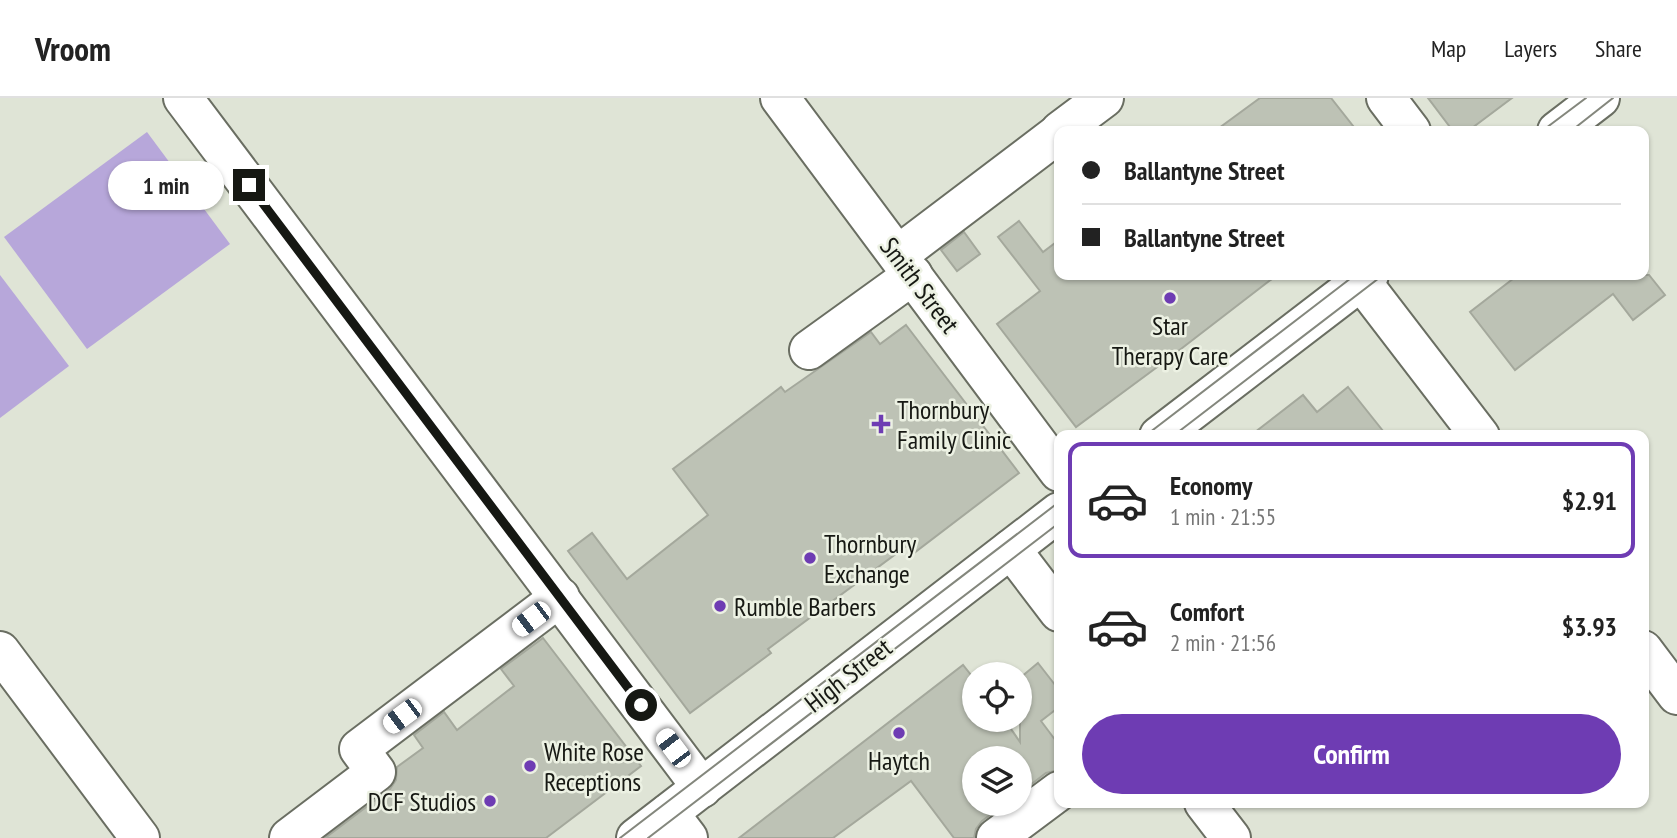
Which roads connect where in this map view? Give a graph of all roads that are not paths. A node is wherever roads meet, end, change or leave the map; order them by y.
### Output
1 (183, 98) edge
2 (780, 98) edge
3 (1104, 98) edge
4 (1386, 98) edge
5 (1600, 98) edge
6 (1068, 126) edge
7 (1407, 126) edge
8 (1564, 126) edge
9 (1054, 137) edge
10 (905, 265) junction
11 (1362, 280) edge
12 (1366, 280) edge
13 (809, 350) dead end
14 (1167, 430) edge
15 (1475, 430) edge
16 (1054, 465) edge
17 (1054, 516) edge
18 (1011, 549) junction
19 (560, 597) junction
20 (1054, 605) edge
21 (0, 651) edge
22 (1649, 658) edge
23 (1677, 695) edge
24 (702, 788) junction
25 (1054, 795) edge
26 (1208, 808) edge
27 (679, 825) edge
28 (140, 838) edge
29 (289, 838) edge
30 (636, 838) edge
31 (996, 838) edge
32 (1231, 838) edge

1 - 19 street
2 - 10 street, Smith Street
3 - 6 street
4 - 7 street
5 - 8 street
9 - 10 street
10 - 13 street
10 - 16 street, Smith Street
11 - 14 street
12 - 15 street
17 - 18 street, High Street
18 - 20 street
18 - 24 street, High Street
19 - 24 street
19 - 29 street
21 - 28 street
22 - 23 street
24 - 27 street, High Street
25 - 31 street
26 - 32 street
27 - 30 street, High Street

